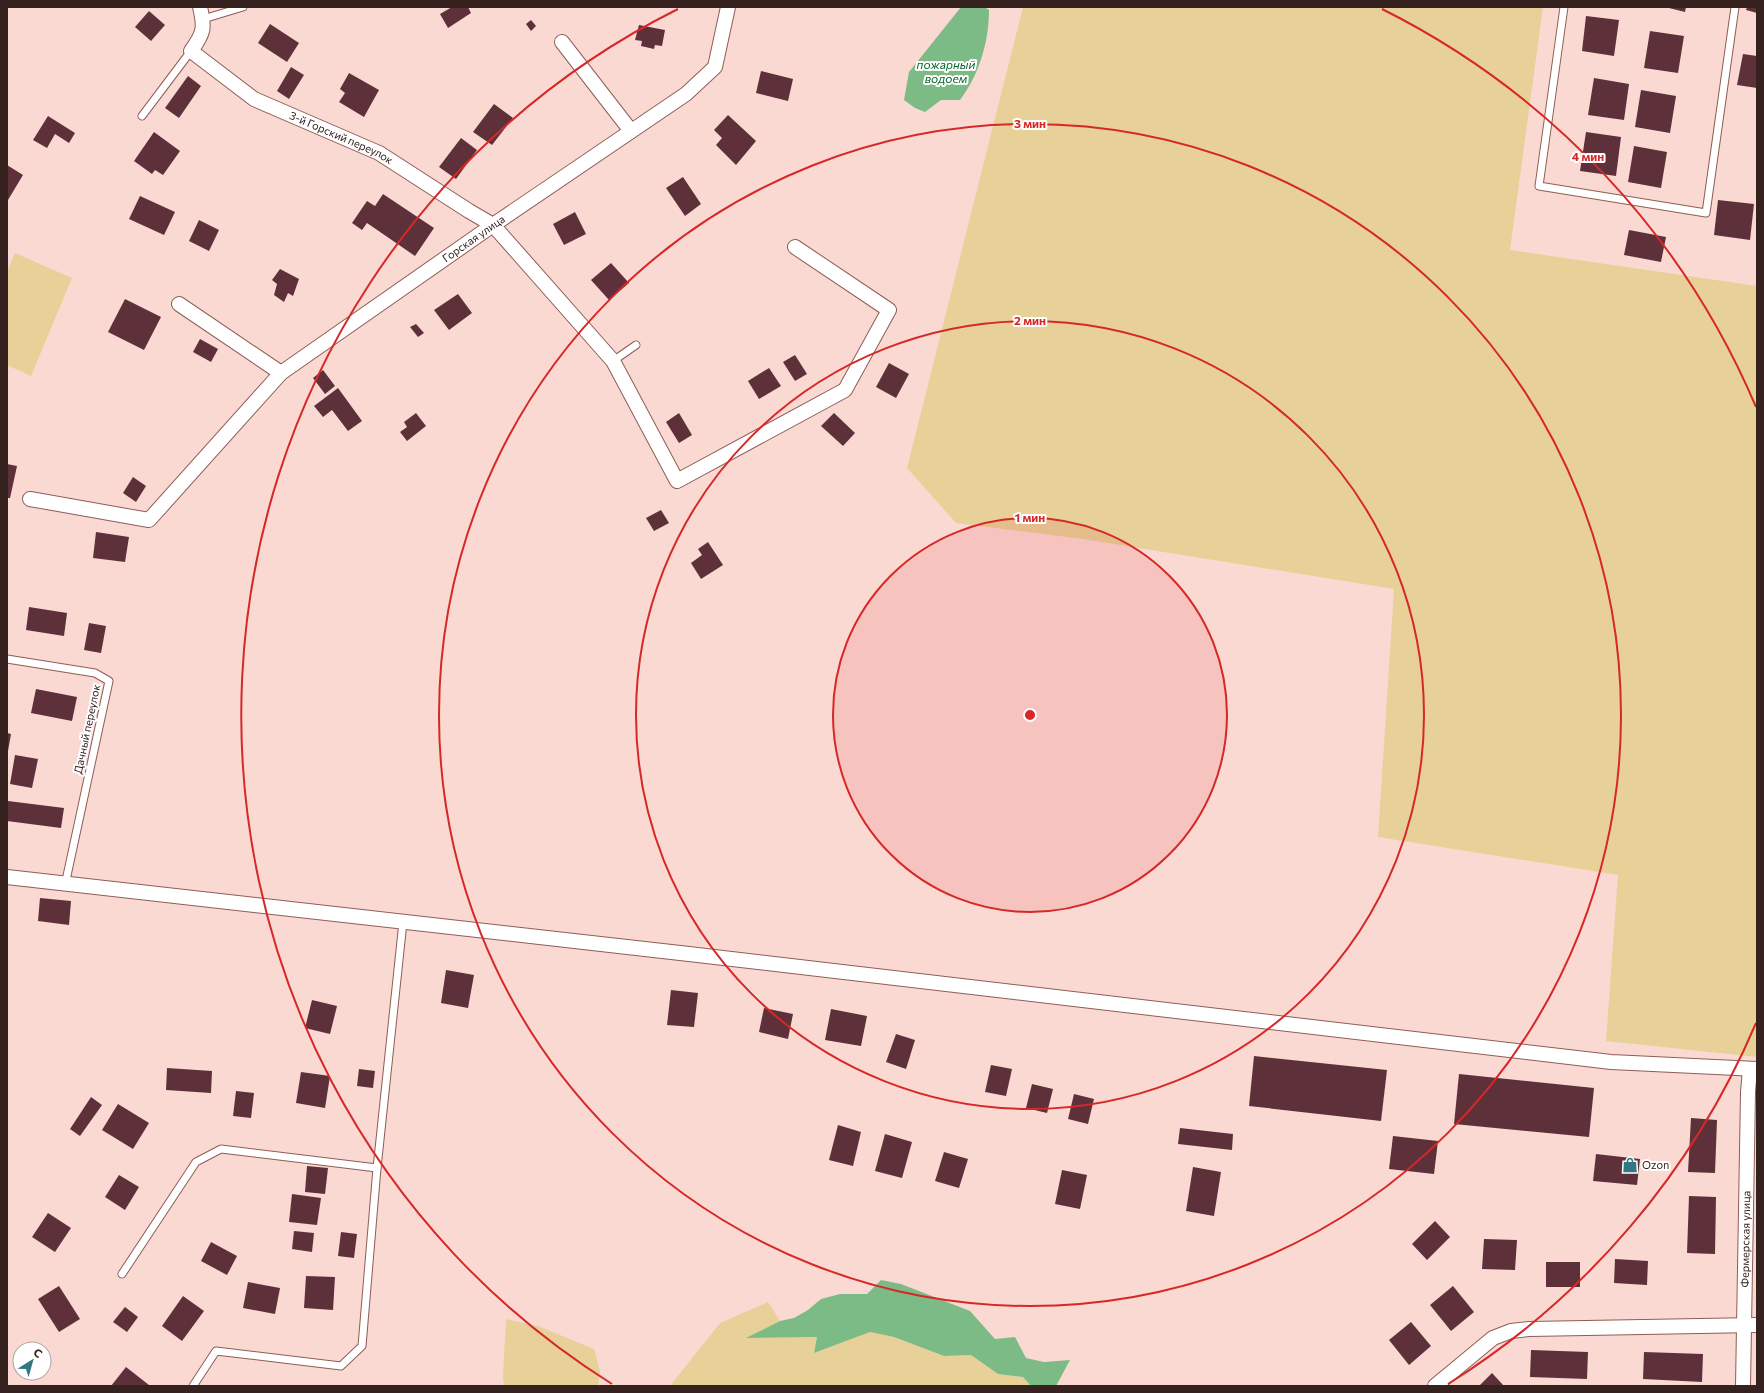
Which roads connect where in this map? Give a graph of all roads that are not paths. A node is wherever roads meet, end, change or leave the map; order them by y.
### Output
1 (243, 7) edge
2 (728, 7) edge
3 (1564, 7) edge
4 (1735, 7) edge
5 (201, 13) edge
6 (562, 42) dead end
7 (191, 51) junction
8 (142, 116) dead end
9 (631, 131) junction
10 (494, 225) junction
11 (795, 247) dead end
12 (178, 304) dead end
13 (636, 345) dead end
14 (613, 360) junction
15 (281, 373) junction
16 (30, 499) dead end
17 (7, 659) edge
18 (7, 877) edge
19 (65, 885) junction
20 (403, 922) junction
21 (1754, 1069) edge
22 (377, 1168) junction
23 (122, 1274) dead end
24 (1751, 1325) edge
25 (193, 1386) edge
26 (1435, 1386) edge
27 (1743, 1386) edge

1 - 5 lane
2 - 9 street, Горская улица
3 - 4 lane
5 - 7 street
6 - 9 street
7 - 8 lane
7 - 10 street, 3-й Горский переулок
9 - 10 street, Горская улица
10 - 14 street, 3-й Горский переулок
10 - 15 street, Горская улица
11 - 14 street, 3-й Горский переулок
12 - 15 street
13 - 14 lane
15 - 16 street, Горская улица
17 - 19 lane, Дачный переулок
18 - 19 street
19 - 20 street
20 - 21 street
20 - 22 lane
21 - 24 street, Фермерская улица
22 - 23 lane
22 - 25 lane
24 - 26 street
24 - 27 street, Фермерская улица

